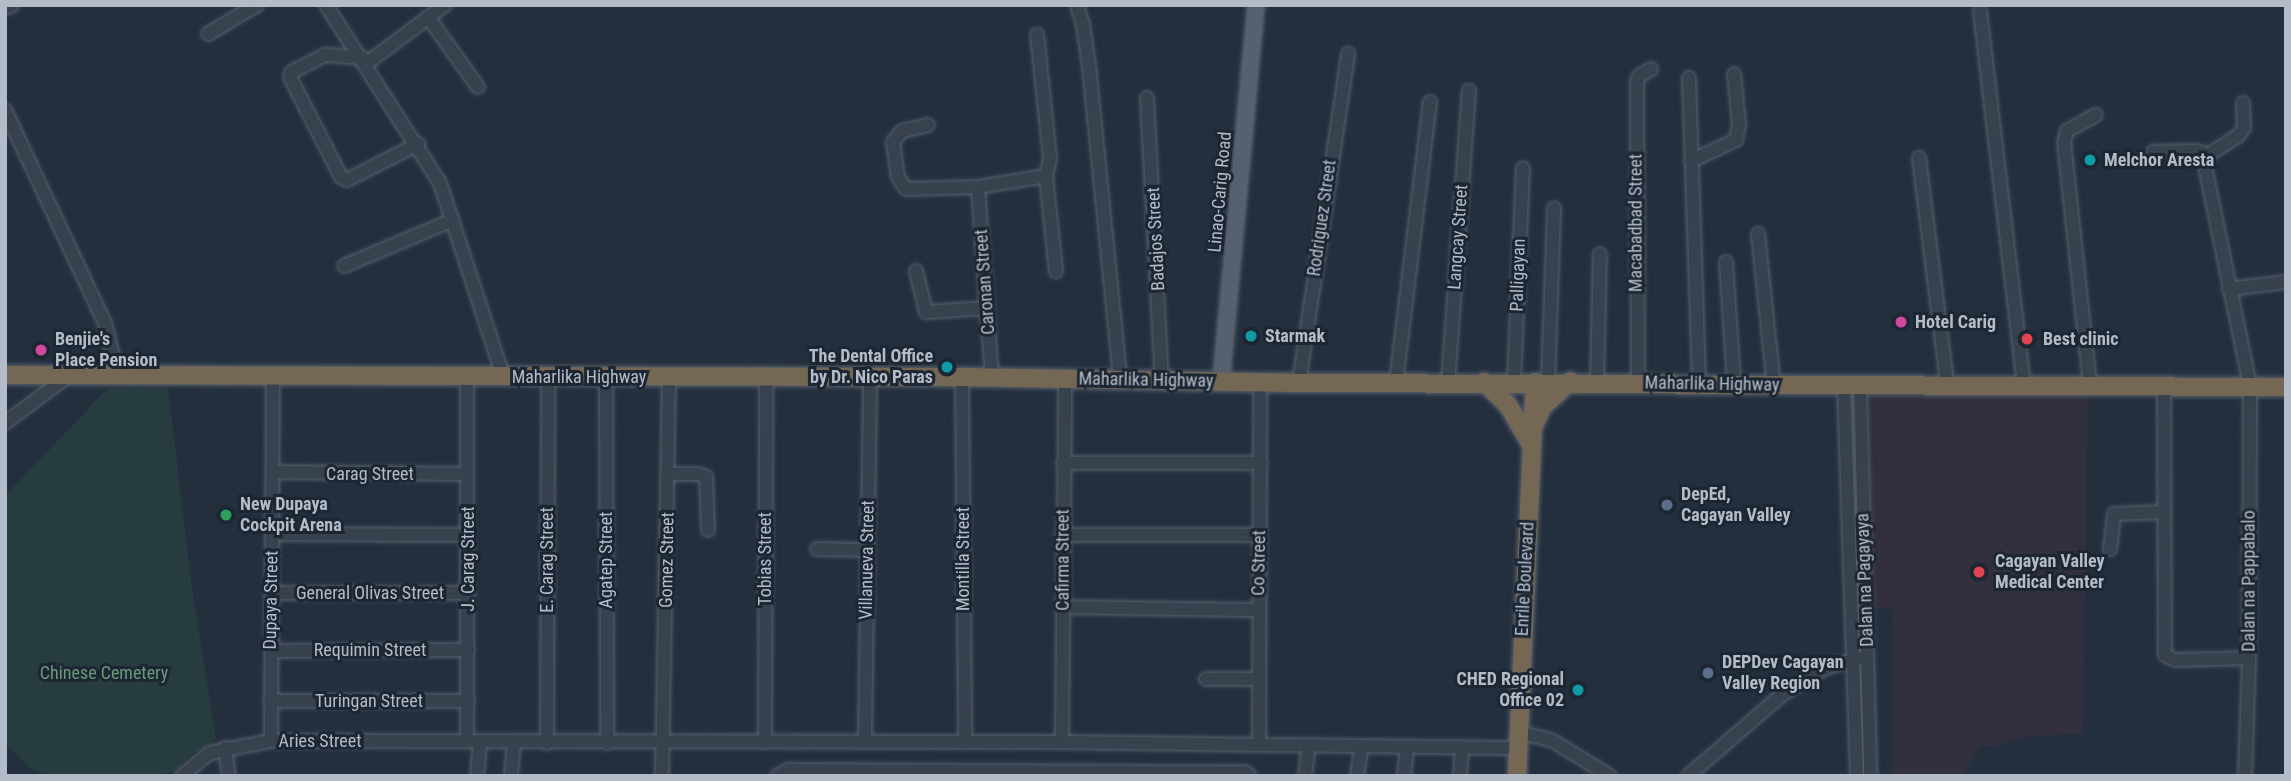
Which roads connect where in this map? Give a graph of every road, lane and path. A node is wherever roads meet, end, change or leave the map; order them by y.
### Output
1 (12, 5) edge
2 (257, 5) edge
3 (326, 5) edge
4 (445, 5) edge
5 (1077, 5) edge
6 (1256, 5) edge
7 (5, 8) edge
8 (1980, 11) dead end
9 (430, 12) edge
10 (208, 34) dead end
11 (1037, 35) dead end
12 (1348, 54) dead end
13 (365, 61) junction
14 (1651, 69) dead end
15 (1734, 74) dead end
16 (1689, 78) dead end
17 (478, 87) dead end
18 (1469, 91) dead end
19 (1147, 98) dead end
20 (1430, 102) dead end
21 (2243, 103) dead end
22 (5, 110) edge
23 (2096, 115) dead end
24 (928, 125) dead end
25 (418, 144) junction
26 (2153, 152) dead end
27 (2208, 155) junction
28 (1919, 158) dead end
29 (1691, 161) junction
30 (1523, 168) dead end
31 (1046, 176) junction
32 (978, 187) junction
33 (1554, 208) dead end
34 (453, 220) junction
35 (1758, 233) dead end
36 (1600, 254) dead end
37 (1726, 262) dead end
38 (344, 266) dead end
39 (916, 271) dead end
40 (1056, 271) dead end
41 (2286, 282) edge
42 (2229, 289) junction
43 (987, 308) junction
44 (5, 375) edge
45 (273, 375) junction
46 (68, 376) junction
47 (118, 376) junction
48 (503, 376) junction
49 (548, 376) junction
50 (766, 376) junction
51 (467, 377) junction
52 (605, 377) junction
53 (669, 377) junction
54 (962, 377) junction
55 (992, 377) junction
56 (870, 378) junction
57 (1120, 378) junction
58 (1065, 379) junction
59 (1162, 380) junction
60 (1260, 381) junction
61 (1221, 382) junction
62 (1484, 382) junction
63 (1514, 382) junction
64 (1542, 382) junction
65 (1570, 382) junction
66 (1597, 382) junction
67 (1299, 383) junction
68 (1396, 383) junction
69 (1448, 383) junction
70 (1699, 383) junction
71 (1947, 383) junction
72 (1639, 384) junction
73 (1734, 384) junction
74 (2024, 384) junction
75 (1774, 385) junction
76 (1852, 385) junction
77 (2090, 385) junction
78 (2164, 386) junction
79 (2249, 386) junction
80 (2286, 387) edge
81 (5, 423) edge
82 (1533, 440) junction
83 (1063, 463) junction
84 (1261, 463) junction
85 (272, 472) junction
86 (467, 474) junction
87 (668, 474) junction
88 (2164, 512) junction
89 (708, 530) dead end
90 (272, 534) junction
91 (468, 535) junction
92 (1062, 535) junction
93 (1259, 535) junction
94 (817, 549) dead end
95 (2110, 549) dead end
96 (867, 550) junction
97 (271, 593) junction
98 (468, 593) junction
99 (1063, 607) junction
100 (1258, 610) junction
101 (271, 650) junction
102 (468, 650) junction
103 (1867, 658) junction
104 (2249, 658) junction
105 (1853, 659) junction
106 (1206, 679) dead end
107 (1259, 679) junction
108 (270, 701) junction
109 (468, 701) junction
110 (1518, 740) junction
111 (271, 741) junction
112 (474, 741) junction
113 (514, 742) junction
114 (765, 742) junction
115 (965, 742) junction
116 (1062, 742) junction
117 (547, 743) junction
118 (607, 743) junction
119 (664, 743) junction
120 (865, 743) junction
121 (1259, 744) junction
122 (1309, 745) junction
123 (1362, 746) junction
124 (1406, 746) junction
125 (1462, 747) junction
126 (225, 748) junction
127 (783, 773) edge
128 (1023, 774) edge
129 (1100, 774) edge
130 (1247, 774) edge
131 (182, 776) edge
132 (229, 776) edge
133 (477, 776) edge
134 (511, 776) edge
135 (662, 776) edge
136 (1305, 776) edge
137 (1357, 776) edge
138 (1404, 776) edge
139 (1460, 776) edge
140 (1517, 776) edge
141 (1609, 776) edge
142 (1688, 776) edge
143 (1857, 776) edge
144 (1870, 776) edge
145 (2245, 776) edge

1 - 7 street
2 - 10 street
3 - 13 street
4 - 9 street
5 - 57 street
6 - 61 main road, Linao-Carig Road
8 - 74 street
9 - 13 street
9 - 17 street
11 - 31 street
12 - 67 street, Rodriguez Street
13 - 25 street
13 - 25 street
14 - 72 street, Macabadbad Street
15 - 29 street
16 - 29 street
18 - 69 street, Langcay Street
19 - 59 street, Badajos Street
20 - 68 street
21 - 27 street
22 - 47 street
23 - 77 street
24 - 32 street
25 - 34 street
26 - 27 street
27 - 42 street, Dalan na Pappabalo
28 - 71 street
29 - 70 street
30 - 63 street, Palligayan
31 - 32 street
31 - 40 street
32 - 43 street, Caronan Street
33 - 64 street
34 - 38 street
34 - 48 street
35 - 75 street
36 - 66 street
37 - 73 street
39 - 43 street
41 - 42 street
42 - 79 street, Dalan na Pappabalo
43 - 55 street, Caronan Street
44 - 46 highway, Maharlika Highway
45 - 47 highway, Maharlika Highway
45 - 51 highway, Maharlika Highway
45 - 85 street, Dupaya Street
46 - 47 highway, Maharlika Highway
46 - 81 street
48 - 49 highway, Maharlika Highway
48 - 51 highway, Maharlika Highway
49 - 52 highway, Maharlika Highway
49 - 117 street, E. Carag Street
50 - 53 highway, Maharlika Highway
50 - 56 highway, Maharlika Highway
50 - 114 street, Tobias Street
51 - 86 street, J. Carag Street
52 - 53 highway, Maharlika Highway
52 - 118 street, Agatep Street
53 - 87 street, Gomez Street
54 - 55 highway, Maharlika Highway
54 - 56 highway, Maharlika Highway
54 - 115 street, Montilla Street
55 - 58 highway, Maharlika Highway
56 - 96 street, Villanueva Street
57 - 58 highway, Maharlika Highway
57 - 59 highway, Maharlika Highway
58 - 83 street, Cafirma Street
59 - 61 highway, Maharlika Highway
60 - 61 highway, Maharlika Highway
60 - 67 highway, Maharlika Highway
60 - 84 street, Co Street
62 - 63 highway, Maharlika Highway
62 - 69 highway, Maharlika Highway
62 - 82 highway
63 - 64 highway, Maharlika Highway
64 - 65 highway, Maharlika Highway
64 - 82 highway, Enrile Boulevard
65 - 66 highway, Maharlika Highway
65 - 82 highway
66 - 72 highway, Maharlika Highway
67 - 68 highway, Maharlika Highway
68 - 69 highway, Maharlika Highway
70 - 72 highway, Maharlika Highway
70 - 73 highway, Maharlika Highway
71 - 74 highway, Maharlika Highway
71 - 76 highway, Maharlika Highway
73 - 75 highway, Maharlika Highway
74 - 77 highway, Maharlika Highway
75 - 76 highway, Maharlika Highway
76 - 103 street, Dalan na Pagayaya
76 - 105 street, Dalan na Pagayaya
77 - 78 highway, Maharlika Highway
78 - 79 highway, Maharlika Highway
78 - 88 street
79 - 80 highway, Maharlika Highway
79 - 104 street, Dalan na Pappabalo
82 - 110 highway, Enrile Boulevard
83 - 84 street
83 - 92 street, Cafirma Street
84 - 93 street, Co Street
85 - 86 street, Carag Street
85 - 90 street, Dupaya Street
86 - 91 street, J. Carag Street
87 - 89 street
87 - 119 street, Gomez Street
88 - 95 street
88 - 104 street
90 - 91 street
90 - 97 street, Dupaya Street
91 - 98 street, J. Carag Street
92 - 93 street
92 - 99 street, Cafirma Street
93 - 100 street, Co Street
94 - 96 street
96 - 120 street, Villanueva Street
97 - 98 street, General Olivas Street
97 - 101 street, Dupaya Street
98 - 102 street, J. Carag Street
99 - 100 street
99 - 116 street, Cafirma Street
100 - 107 street, Co Street
101 - 102 street, Requimin Street
101 - 108 street, Dupaya Street
102 - 109 street, J. Carag Street
103 - 105 street
103 - 144 street, Dalan na Pagayaya
104 - 145 street, Dalan na Pappabalo
105 - 142 street
105 - 143 street, Dalan na Pagayaya
106 - 107 street
107 - 121 street, Co Street
108 - 109 street, Turingan Street
108 - 111 street, Dupaya Street
109 - 112 street, J. Carag Street
110 - 125 street, Aries Street
110 - 140 highway, Enrile Boulevard
110 - 141 street, Aries Street
111 - 112 street, Aries Street
111 - 126 street, Aries Street
112 - 113 street, Aries Street
112 - 133 street, J. Carag Street
113 - 117 street, Aries Street
113 - 134 street
114 - 119 street, Aries Street
114 - 120 street, Aries Street
115 - 116 street, Aries Street
115 - 120 street, Aries Street
116 - 121 street, Aries Street
117 - 118 street, Aries Street
118 - 119 street, Aries Street
119 - 135 street, Gomez Street
121 - 122 street, Aries Street
122 - 123 street, Aries Street
122 - 136 street
123 - 124 street, Aries Street
123 - 137 street
124 - 125 street, Aries Street
124 - 138 street
125 - 139 street
126 - 131 street, Aries Street
126 - 132 street
127 - 128 street
128 - 129 street
129 - 130 street

